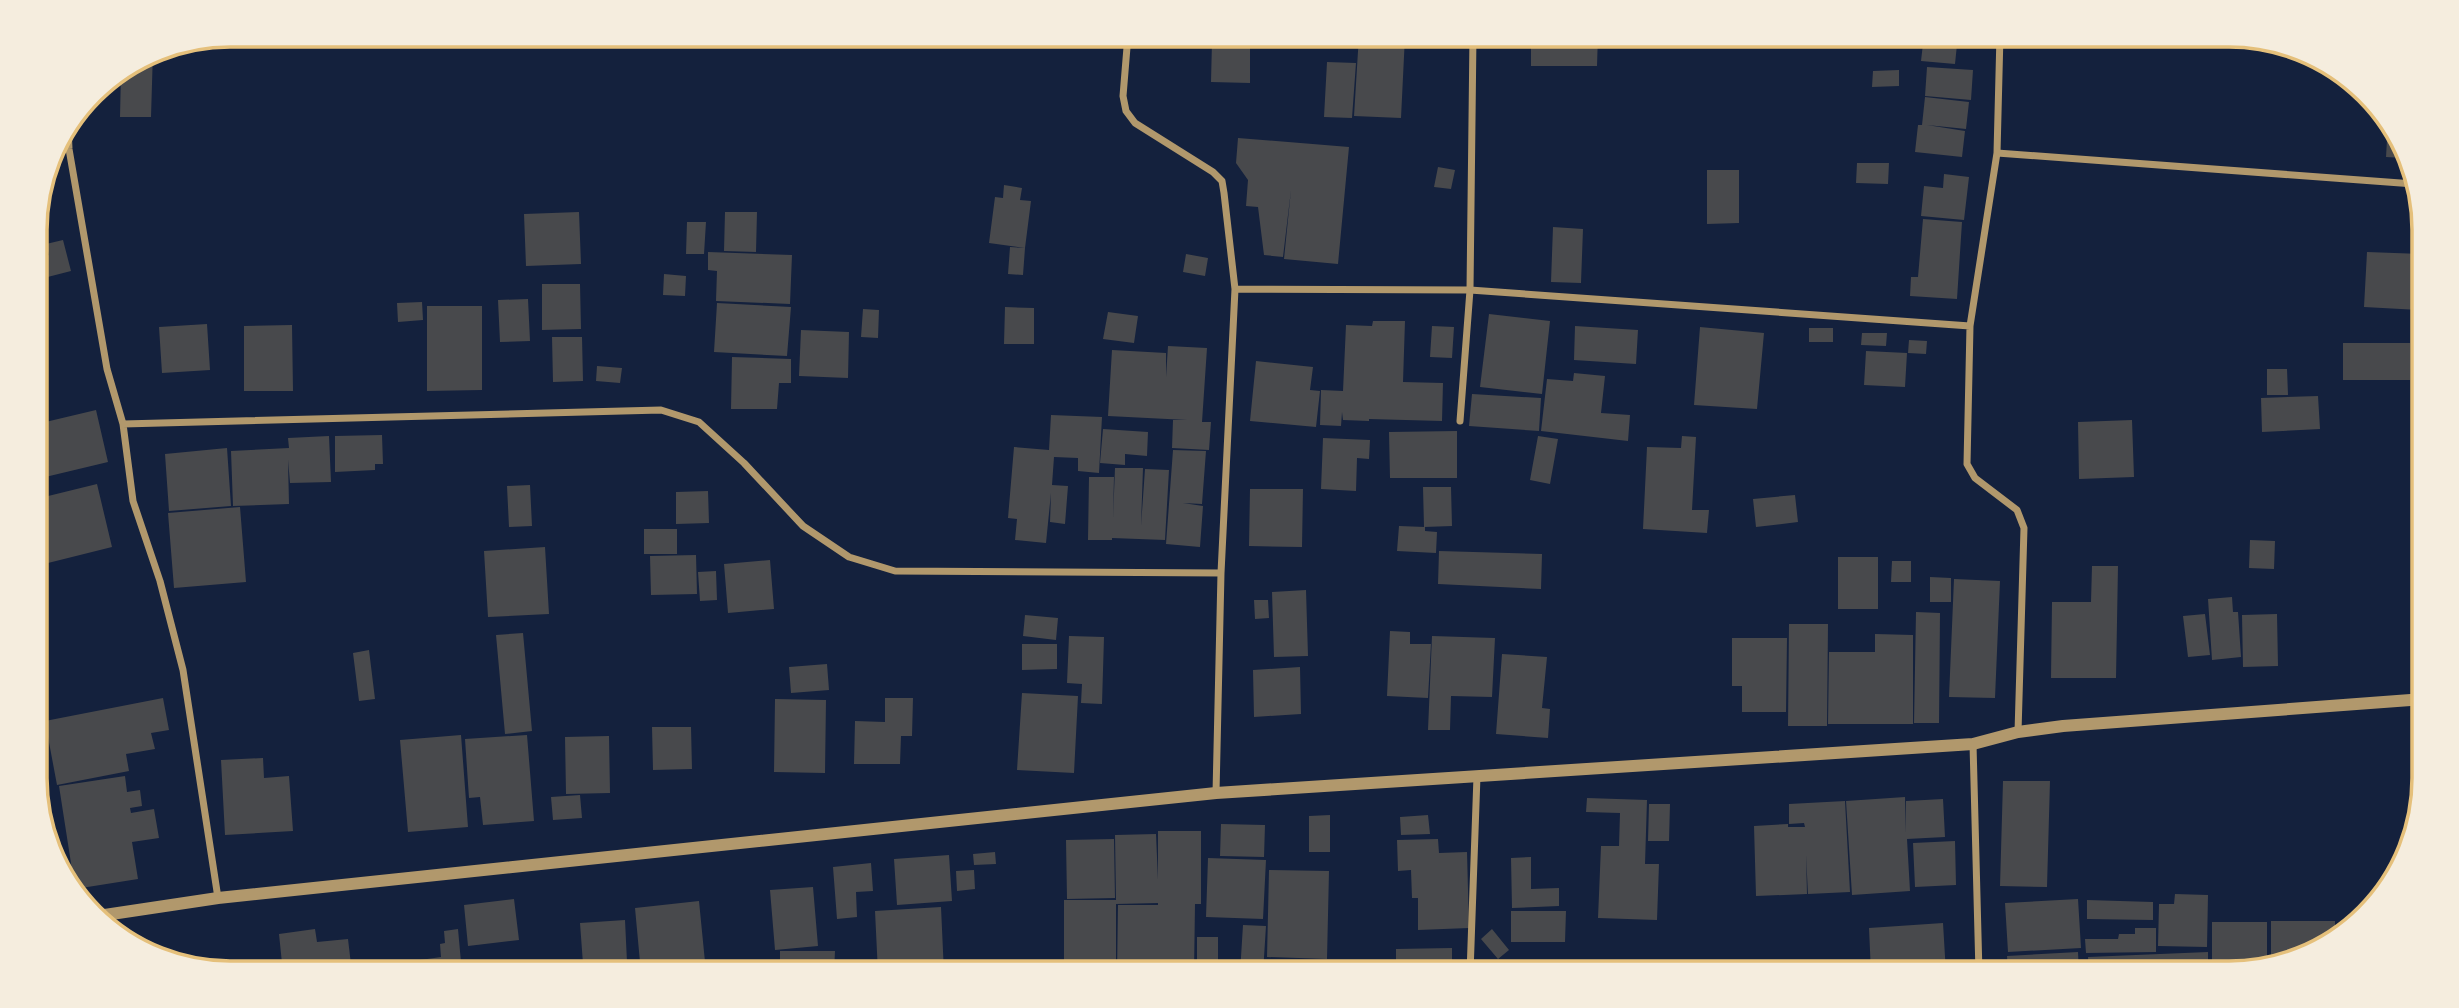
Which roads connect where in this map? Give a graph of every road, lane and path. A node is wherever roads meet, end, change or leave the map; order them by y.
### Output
1 (1127, 47) edge
2 (1473, 47) edge
3 (2000, 47) edge
4 (69, 143) edge
5 (1997, 153) junction
6 (2406, 183) edge
7 (1235, 289) junction
8 (1470, 290) junction
9 (1970, 326) junction
10 (1460, 421) dead end
11 (123, 425) junction
12 (1221, 573) junction
13 (2412, 700) edge
14 (2018, 732) junction
15 (1973, 744) junction
16 (1477, 776) junction
17 (1216, 793) junction
18 (218, 898) junction
19 (108, 914) edge
20 (1470, 960) edge
21 (1979, 960) edge

1 - 7 street
2 - 8 street
3 - 5 street
4 - 11 street
5 - 6 street
5 - 9 street
7 - 8 street
7 - 12 street
8 - 9 street
8 - 10 street
9 - 14 street
11 - 12 street
11 - 18 street
12 - 17 street
13 - 14 street
14 - 15 street
15 - 16 street
15 - 21 street
16 - 17 street
16 - 20 street
17 - 18 street
18 - 19 street

